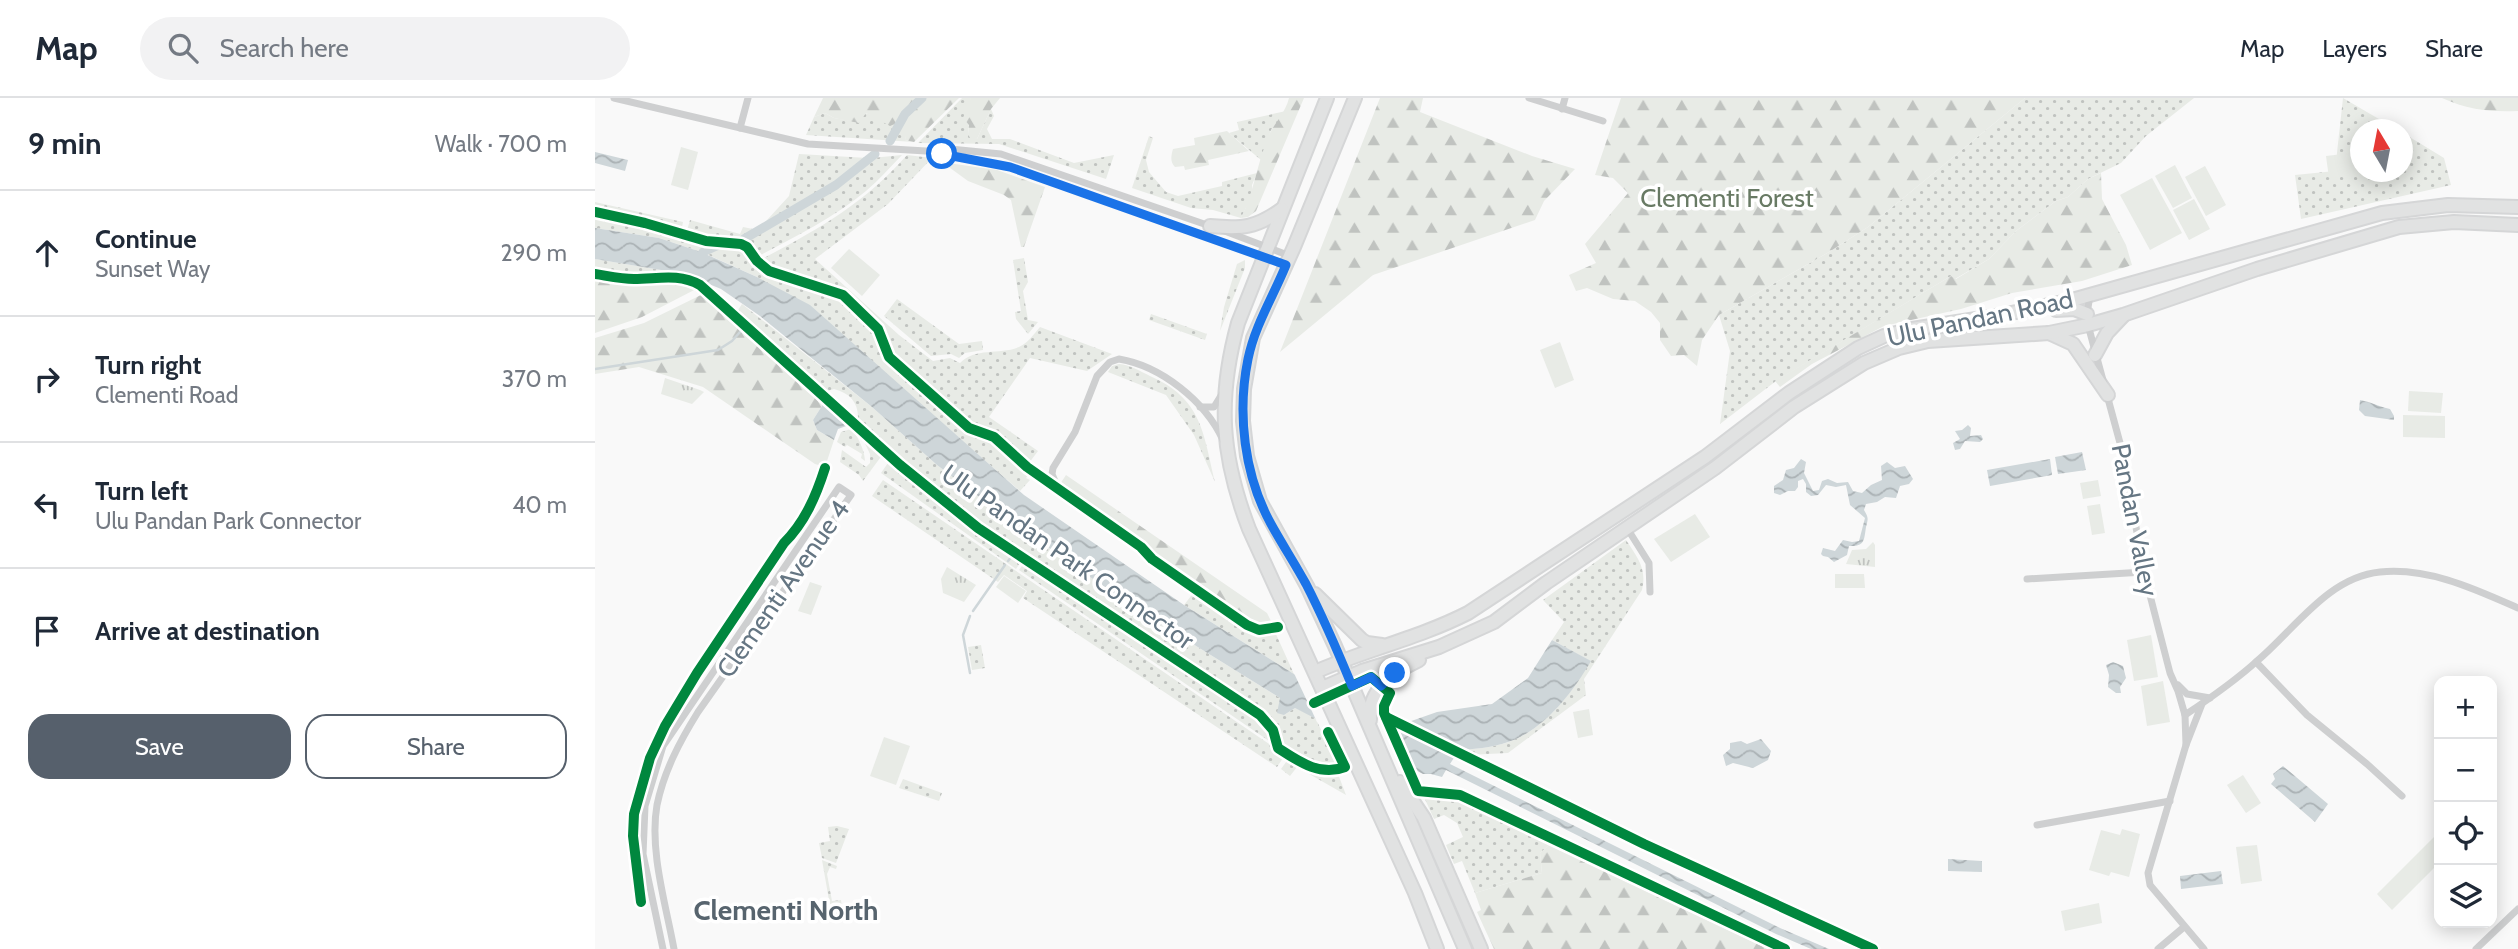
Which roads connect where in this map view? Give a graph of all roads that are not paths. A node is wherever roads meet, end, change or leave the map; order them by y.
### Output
1 (614, 98) edge
2 (748, 98) edge
3 (1327, 98) edge
4 (1355, 98) edge
5 (1529, 98) edge
6 (1565, 98) edge
7 (1562, 108) junction
8 (1603, 121) dead end
9 (740, 128) junction
10 (926, 151) junction
11 (2518, 207) edge
12 (1283, 208) junction
13 (2518, 225) edge
14 (1210, 226) junction
15 (1265, 252) junction
16 (1288, 261) junction
17 (2090, 295) junction
18 (2002, 315) junction
19 (2123, 316) junction
20 (2087, 319) junction
21 (2049, 333) junction
22 (2095, 355) junction
23 (1225, 388) junction
24 (2108, 395) junction
25 (1199, 407) junction
26 (1226, 447) junction
27 (1627, 528) junction
28 (2144, 572) junction
29 (2027, 579) dead end
30 (1307, 586) junction
31 (1509, 587) junction
32 (1650, 592) dead end
33 (1533, 594) junction
34 (2518, 608) edge
35 (1236, 616) dead end
36 (1385, 645) junction
37 (1439, 647) junction
38 (1341, 660) junction
39 (2256, 662) junction
40 (1315, 672) junction
41 (2170, 673) junction
42 (1348, 677) junction
43 (1322, 688) junction
44 (2210, 698) junction
45 (2202, 704) junction
46 (2185, 715) junction
47 (1370, 727) junction
48 (2186, 745) junction
49 (1388, 768) junction
50 (2402, 796) dead end
51 (2170, 801) junction
52 (2037, 825) dead end
53 (2518, 909) edge
54 (2511, 915) junction
55 (2518, 922) edge
56 (2184, 927) junction
57 (1437, 948) edge
58 (663, 949) edge
59 (674, 949) edge
60 (1465, 949) edge
61 (1481, 949) edge
62 (2158, 949) edge
63 (2204, 949) edge
64 (2476, 949) edge

1 - 9 street
2 - 9 street
3 - 12 main road
4 - 16 main road
5 - 7 street
6 - 7 street
7 - 8 street
9 - 10 street
10 - 14 street
10 - 15 street
11 - 17 main road, Ulu Pandan Road
12 - 14 main road
12 - 15 main road
13 - 19 main road, Ulu Pandan Road
14 - 15 street
15 - 16 street
15 - 23 main road
16 - 30 main road
17 - 18 main road, Ulu Pandan Road
17 - 20 street, Pandan Valley
18 - 20 main road
18 - 31 main road, Ulu Pandan Road
19 - 20 main road, Ulu Pandan Road
19 - 22 main road
20 - 21 main road, Ulu Pandan Road
20 - 22 street, Pandan Valley
21 - 24 main road
21 - 27 main road, Ulu Pandan Road
22 - 24 street, Pandan Valley
23 - 25 street
23 - 26 main road
24 - 28 street, Pandan Valley
25 - 26 street
25 - 35 street
26 - 40 main road
27 - 32 street
27 - 33 main road, Ulu Pandan Road
28 - 29 street
28 - 41 street, Pandan Valley
30 - 36 main road
30 - 38 main road
31 - 33 main road
31 - 36 main road, Ulu Pandan Road
33 - 37 main road, Ulu Pandan Road
34 - 39 street
36 - 38 main road, Ulu Pandan Road
37 - 42 main road, Ulu Pandan Road
37 - 47 main road
38 - 40 main road, Ulu Pandan Road
38 - 42 main road
39 - 44 street
39 - 50 street
40 - 43 main road
41 - 44 street
41 - 46 street, Pandan Valley
42 - 43 main road, Ulu Pandan Road
42 - 47 main road
43 - 57 main road
44 - 45 street
45 - 46 street
45 - 48 street
46 - 48 street, Pandan Valley
47 - 49 main road
48 - 51 street
49 - 60 main road
49 - 61 main road
51 - 52 street
51 - 56 street
53 - 54 street
54 - 55 street
54 - 64 street
56 - 62 street
56 - 63 street
58 - 59 street, Clementi Avenue 4

